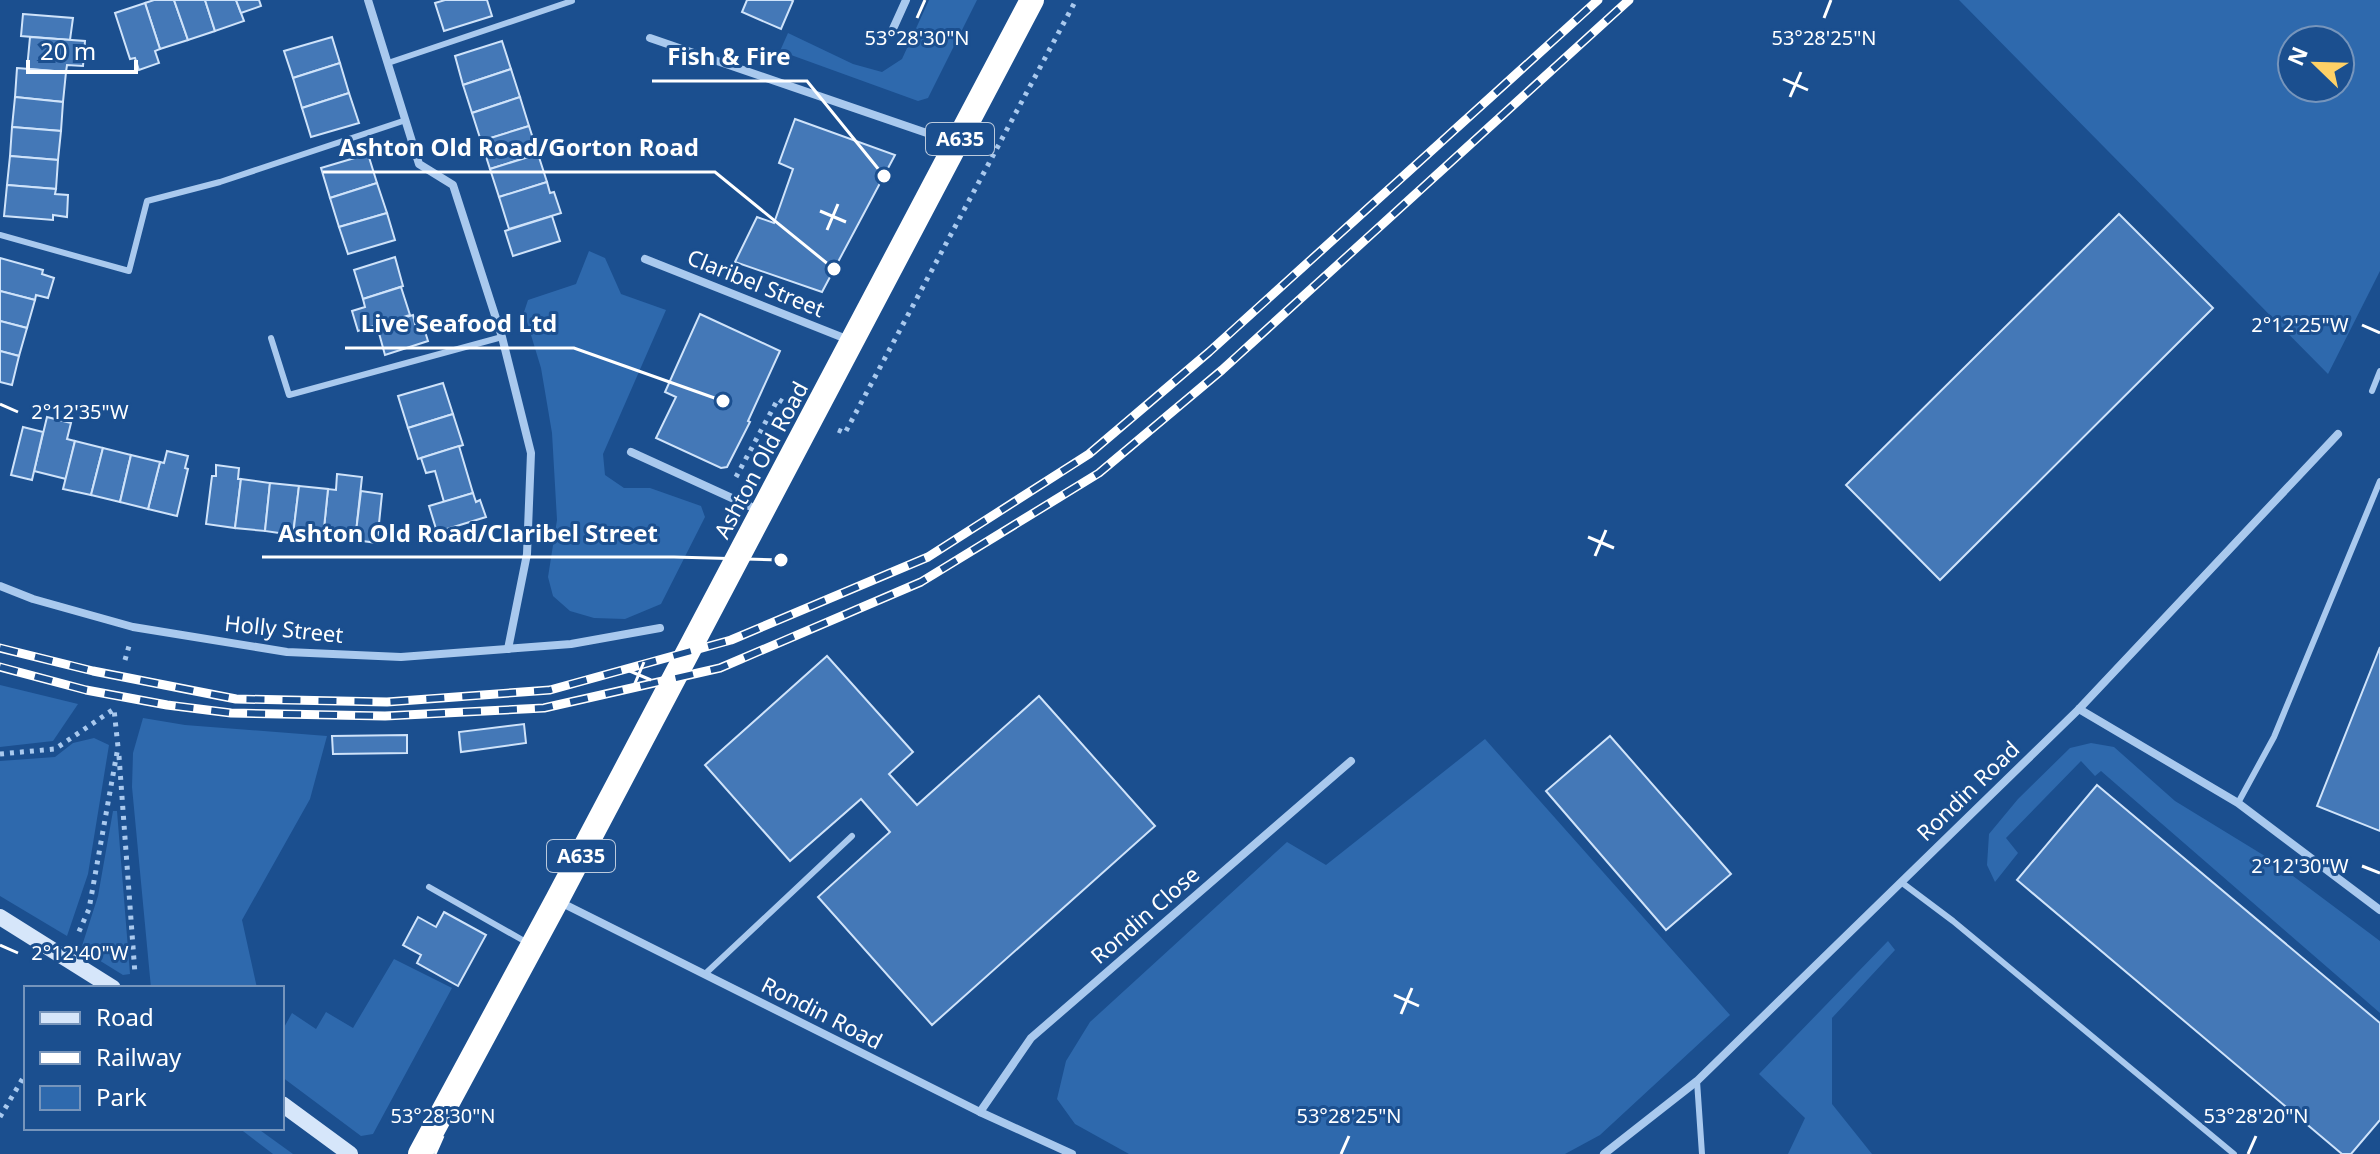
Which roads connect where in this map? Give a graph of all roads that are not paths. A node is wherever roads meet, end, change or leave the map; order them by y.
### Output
1 (368, 0) edge
2 (906, 0) edge
3 (1032, 0) edge
4 (572, 1) edge
5 (892, 31) dead end
6 (650, 38) dead end
7 (388, 63) junction
8 (406, 120) junction
9 (958, 143) junction
10 (0, 235) edge
11 (645, 259) dead end
12 (502, 337) junction
13 (271, 338) dead end
14 (853, 341) junction
15 (2380, 371) edge
16 (2372, 391) dead end
17 (2338, 434) dead end
18 (631, 452) dead end
19 (2380, 481) edge
20 (762, 512) junction
21 (0, 586) edge
22 (660, 628) dead end
23 (508, 649) junction
24 (2079, 709) junction
25 (1351, 761) dead end
26 (2238, 803) junction
27 (852, 836) dead end
28 (1901, 882) junction
29 (429, 887) dead end
30 (557, 900) junction
31 (2380, 910) edge
32 (0, 917) edge
33 (533, 945) junction
34 (705, 974) junction
35 (110, 986) edge
36 (1697, 1081) junction
37 (284, 1105) edge
38 (980, 1112) junction
39 (350, 1154) edge
40 (420, 1154) edge
41 (1072, 1154) edge
42 (1604, 1154) edge
43 (1702, 1154) edge
44 (2234, 1154) edge

1 - 7 street
2 - 5 street
3 - 9 highway, Ashton Old Road / A635
4 - 7 lane
6 - 9 street
7 - 8 street
8 - 10 lane
8 - 12 street
9 - 14 highway, Ashton Old Road / A635
11 - 14 street, Claribel Street
12 - 13 lane
12 - 23 street
14 - 20 highway, Ashton Old Road / A635
15 - 16 lane
17 - 24 street, Rondin Road
18 - 20 street
19 - 26 lane
20 - 30 highway, Ashton Old Road / A635
21 - 23 street, Holly Street
22 - 23 street, Holly Street
24 - 26 street
24 - 28 street, Rondin Road
25 - 38 street, Rondin Close
26 - 31 street
27 - 34 lane
28 - 36 street, Rondin Road
28 - 44 lane
29 - 33 lane
30 - 33 highway, Ashton Old Road / A635
30 - 34 street, Rondin Road
32 - 35 street
33 - 40 highway, Ashton Old Road / A635
34 - 38 street, Rondin Road
36 - 42 street, Rondin Road
36 - 43 lane
37 - 39 street
38 - 41 street, Rondin Road

